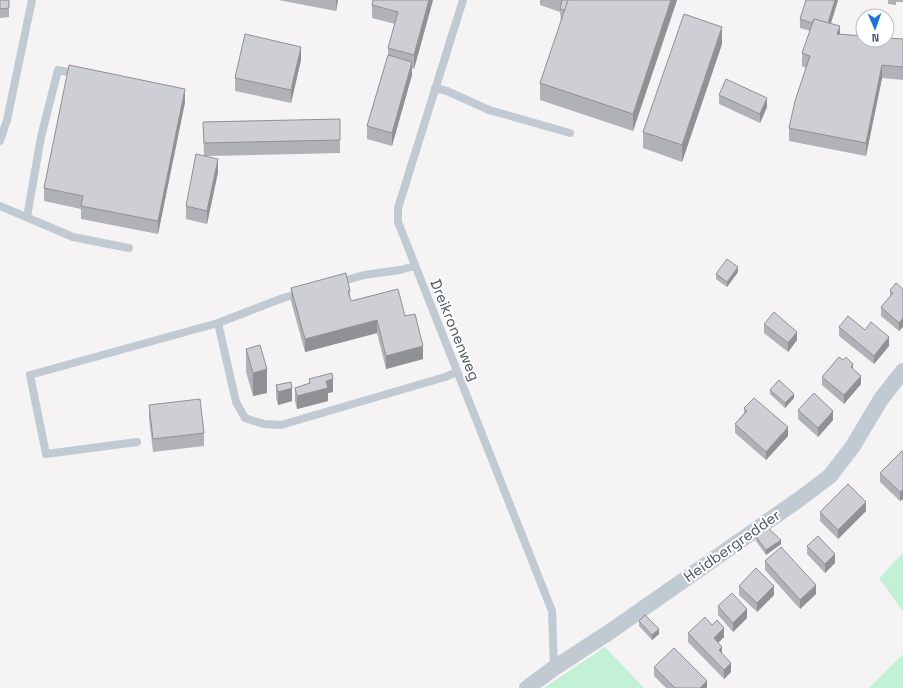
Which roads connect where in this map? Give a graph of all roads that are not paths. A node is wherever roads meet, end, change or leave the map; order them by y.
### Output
1 (32, 0) edge
2 (463, 0) edge
3 (89, 76) edge
4 (435, 88) junction
5 (570, 133) dead end
6 (0, 141) edge
7 (0, 206) edge
8 (27, 217) junction
9 (129, 248) dead end
10 (415, 266) junction
11 (327, 286) edge
12 (312, 290) edge
13 (218, 324) junction
14 (457, 372) junction
15 (903, 372) edge
16 (137, 442) dead end
17 (554, 668) junction
18 (527, 688) edge

1 - 6 lane
2 - 4 lane, Dreikronenweg
3 - 8 lane
4 - 5 lane
4 - 10 lane, Dreikronenweg
7 - 8 lane
8 - 9 lane
10 - 11 lane
10 - 14 lane, Dreikronenweg
12 - 13 lane
13 - 14 lane
13 - 16 lane
14 - 17 lane, Dreikronenweg
15 - 17 street, Heidbergredder
17 - 18 street, Heidbergredder

